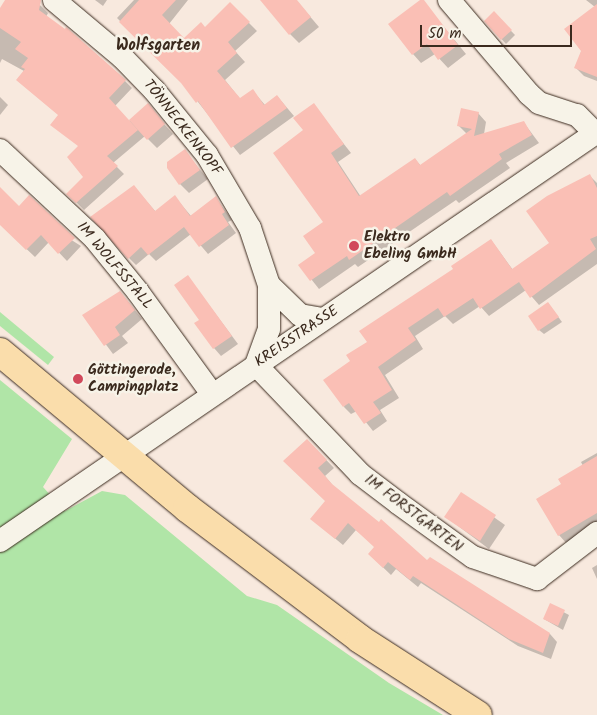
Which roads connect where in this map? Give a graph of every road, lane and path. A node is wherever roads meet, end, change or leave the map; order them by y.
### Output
1 (54, 0) edge
2 (448, 0) edge
3 (596, 133) edge
4 (0, 150) edge
5 (269, 285) junction
6 (323, 318) junction
7 (0, 352) edge
8 (256, 365) junction
9 (212, 394) junction
10 (124, 456) junction
11 (597, 533) edge
12 (0, 541) edge
13 (478, 715) edge

1 - 5 street, TÖNNECKENKOPF
2 - 3 street, KREISSTRASSE
3 - 6 street, KREISSTRASSE
4 - 9 street, IM WOLFSSTALL
5 - 6 street, TÖNNECKENKOPF
5 - 8 street, TÖNNECKENKOPF
6 - 8 street, KREISSTRASSE
7 - 10 main road
8 - 9 street, KREISSTRASSE
8 - 11 street, IM FORSTGARTEN
9 - 10 street, KREISSTRASSE
10 - 12 street, KREISSTRASSE
10 - 13 main road

